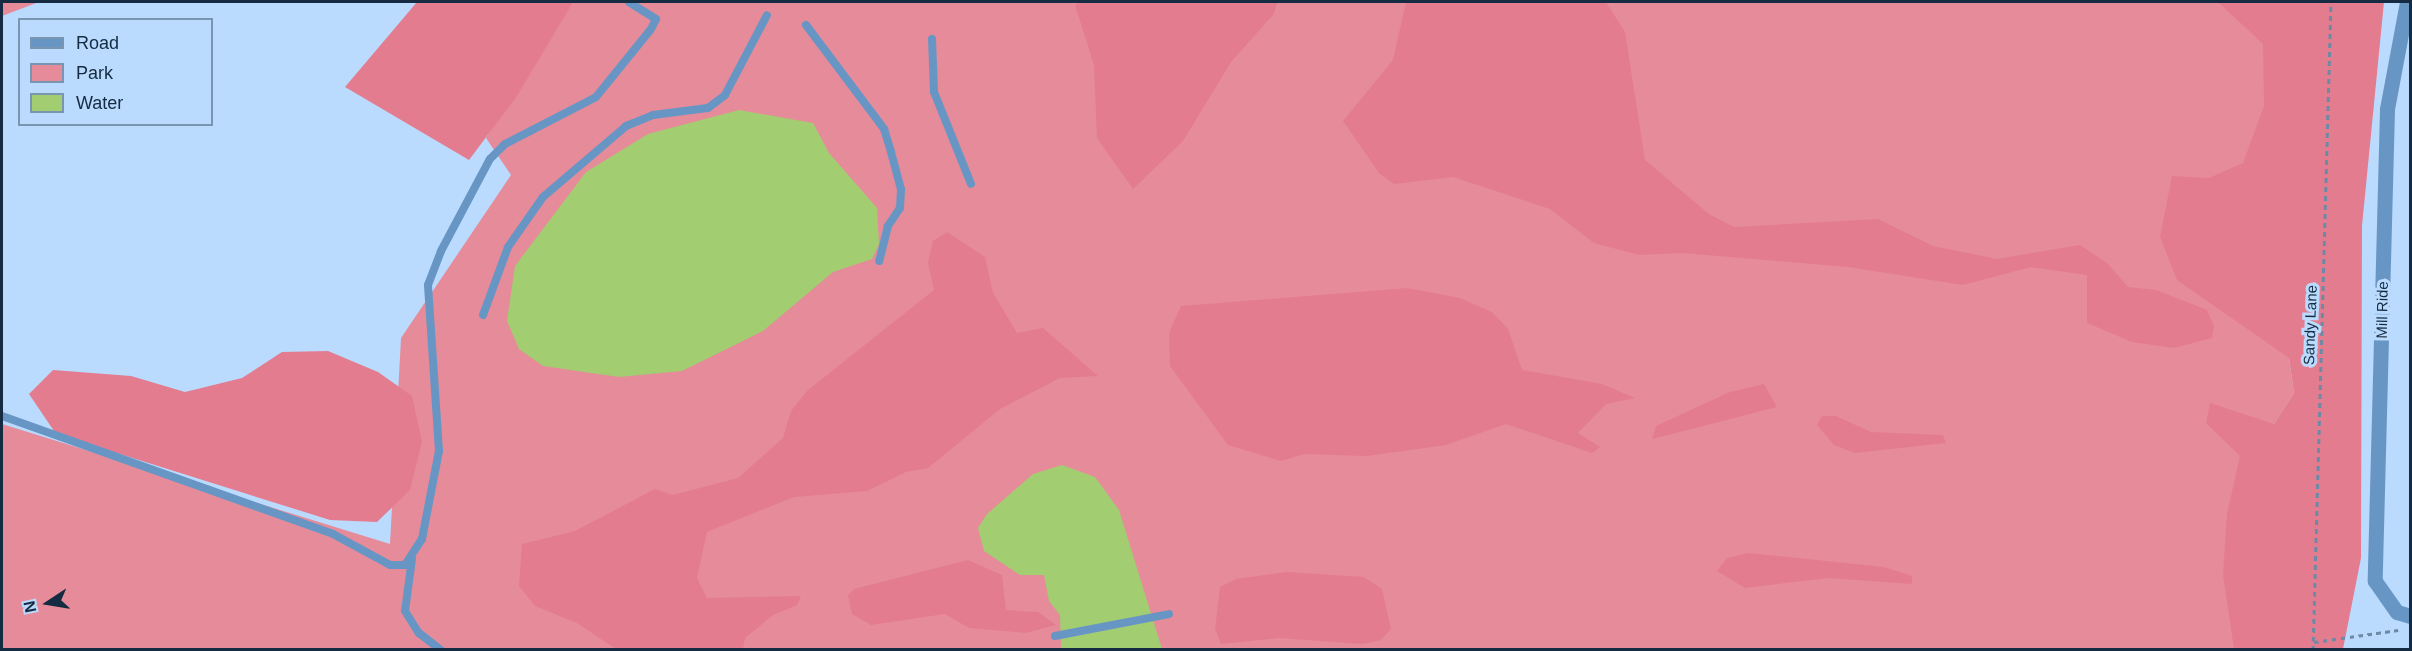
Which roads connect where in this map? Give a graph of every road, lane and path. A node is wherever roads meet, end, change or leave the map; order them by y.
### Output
1 (629, 2) edge
2 (2331, 2) edge
3 (2407, 2) edge
4 (767, 15) dead end
5 (806, 25) dead end
6 (932, 39) dead end
7 (971, 184) dead end
8 (879, 261) dead end
9 (483, 315) dead end
10 (2, 416) edge
11 (412, 559) junction
12 (1169, 614) dead end
13 (2404, 614) edge
14 (2410, 628) edge
15 (1055, 636) dead end
16 (2314, 642) junction
17 (441, 650) edge
18 (2313, 650) edge

1 - 11 lane
2 - 16 path, Sandy Lane
3 - 13 street, Mill Ride
4 - 9 lane
5 - 8 lane
6 - 7 lane
10 - 11 lane
11 - 17 lane
12 - 15 lane
14 - 16 path
16 - 18 path, Sandy Lane

